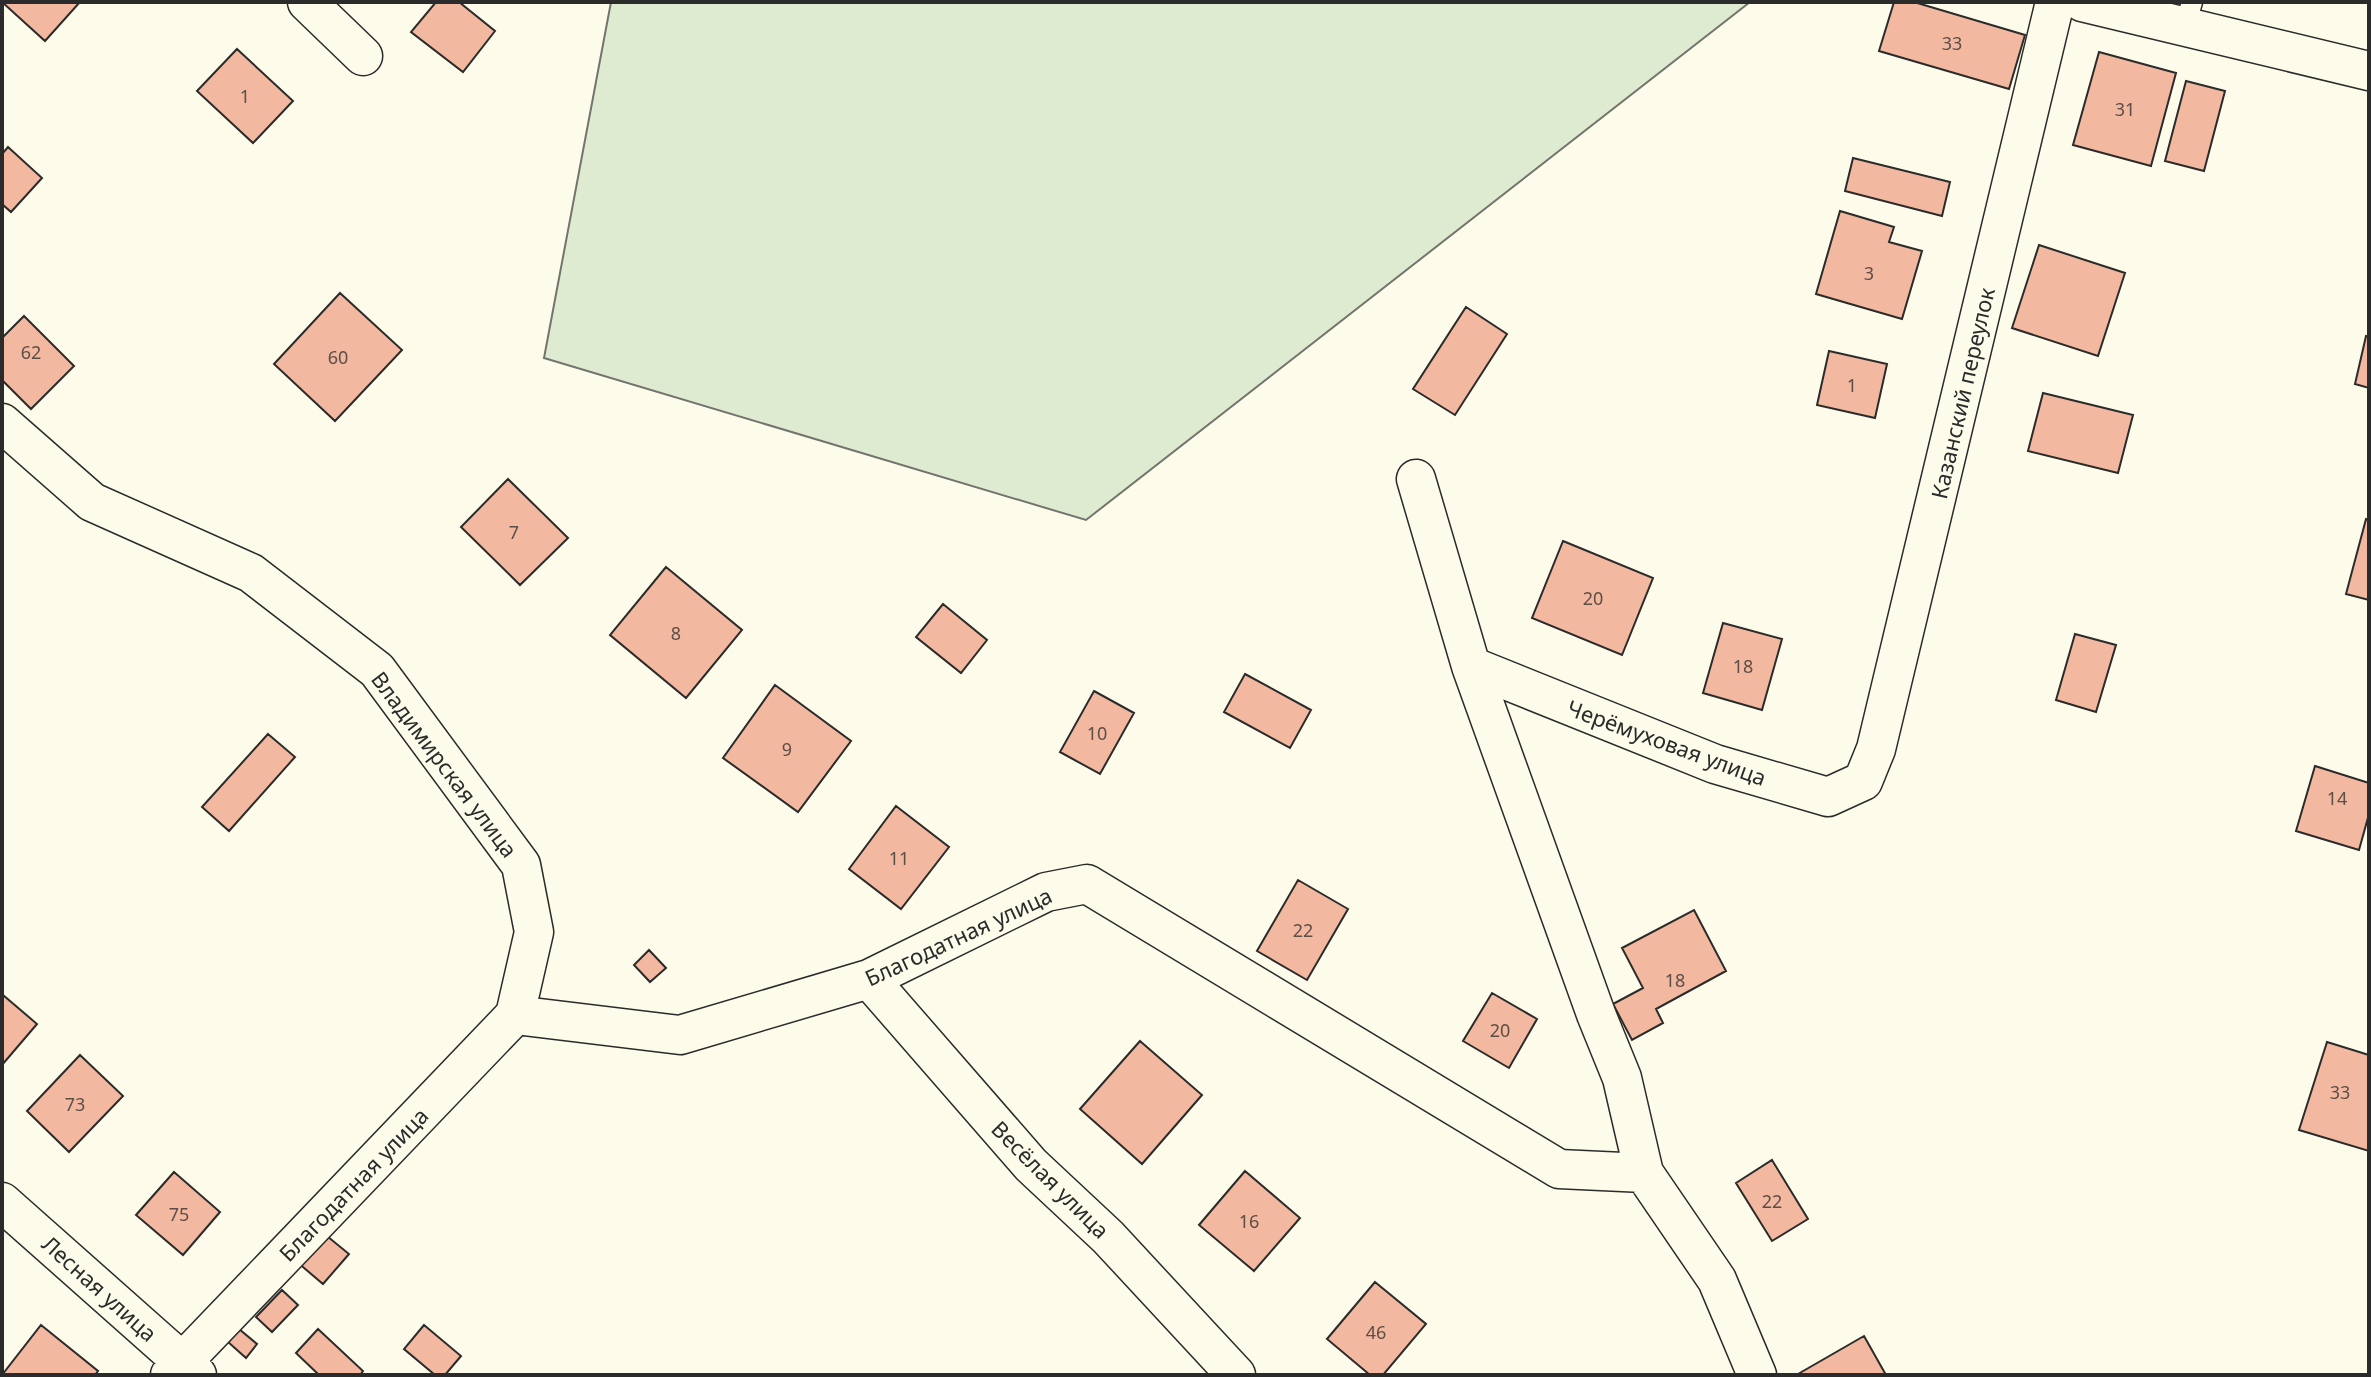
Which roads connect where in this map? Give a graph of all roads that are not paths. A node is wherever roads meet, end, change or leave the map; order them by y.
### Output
1 (307, 2) edge
2 (2055, 2) edge
3 (2082, 2) edge
4 (2188, 14) edge
5 (363, 56) dead end
6 (2369, 71) edge
7 (2, 423) edge
8 (1416, 479) dead end
9 (1471, 666) junction
10 (1863, 781) joint
11 (869, 979) junction
12 (515, 1015) junction
13 (1644, 1173) junction
14 (2, 1202) edge
15 (183, 1371) edge
16 (1236, 1375) edge
17 (1757, 1375) edge

1 - 5 street
2 - 10 street, Казанский переулок
3 - 4 street
4 - 6 street
7 - 12 street, Владимирская улица
8 - 9 street
9 - 10 street, Черёмуховая улица
9 - 13 street
11 - 12 street, Благодатная улица
11 - 13 street, Благодатная улица
11 - 16 street, Весёлая улица
12 - 15 street, Благодатная улица
13 - 17 street
14 - 15 street, Лесная улица

